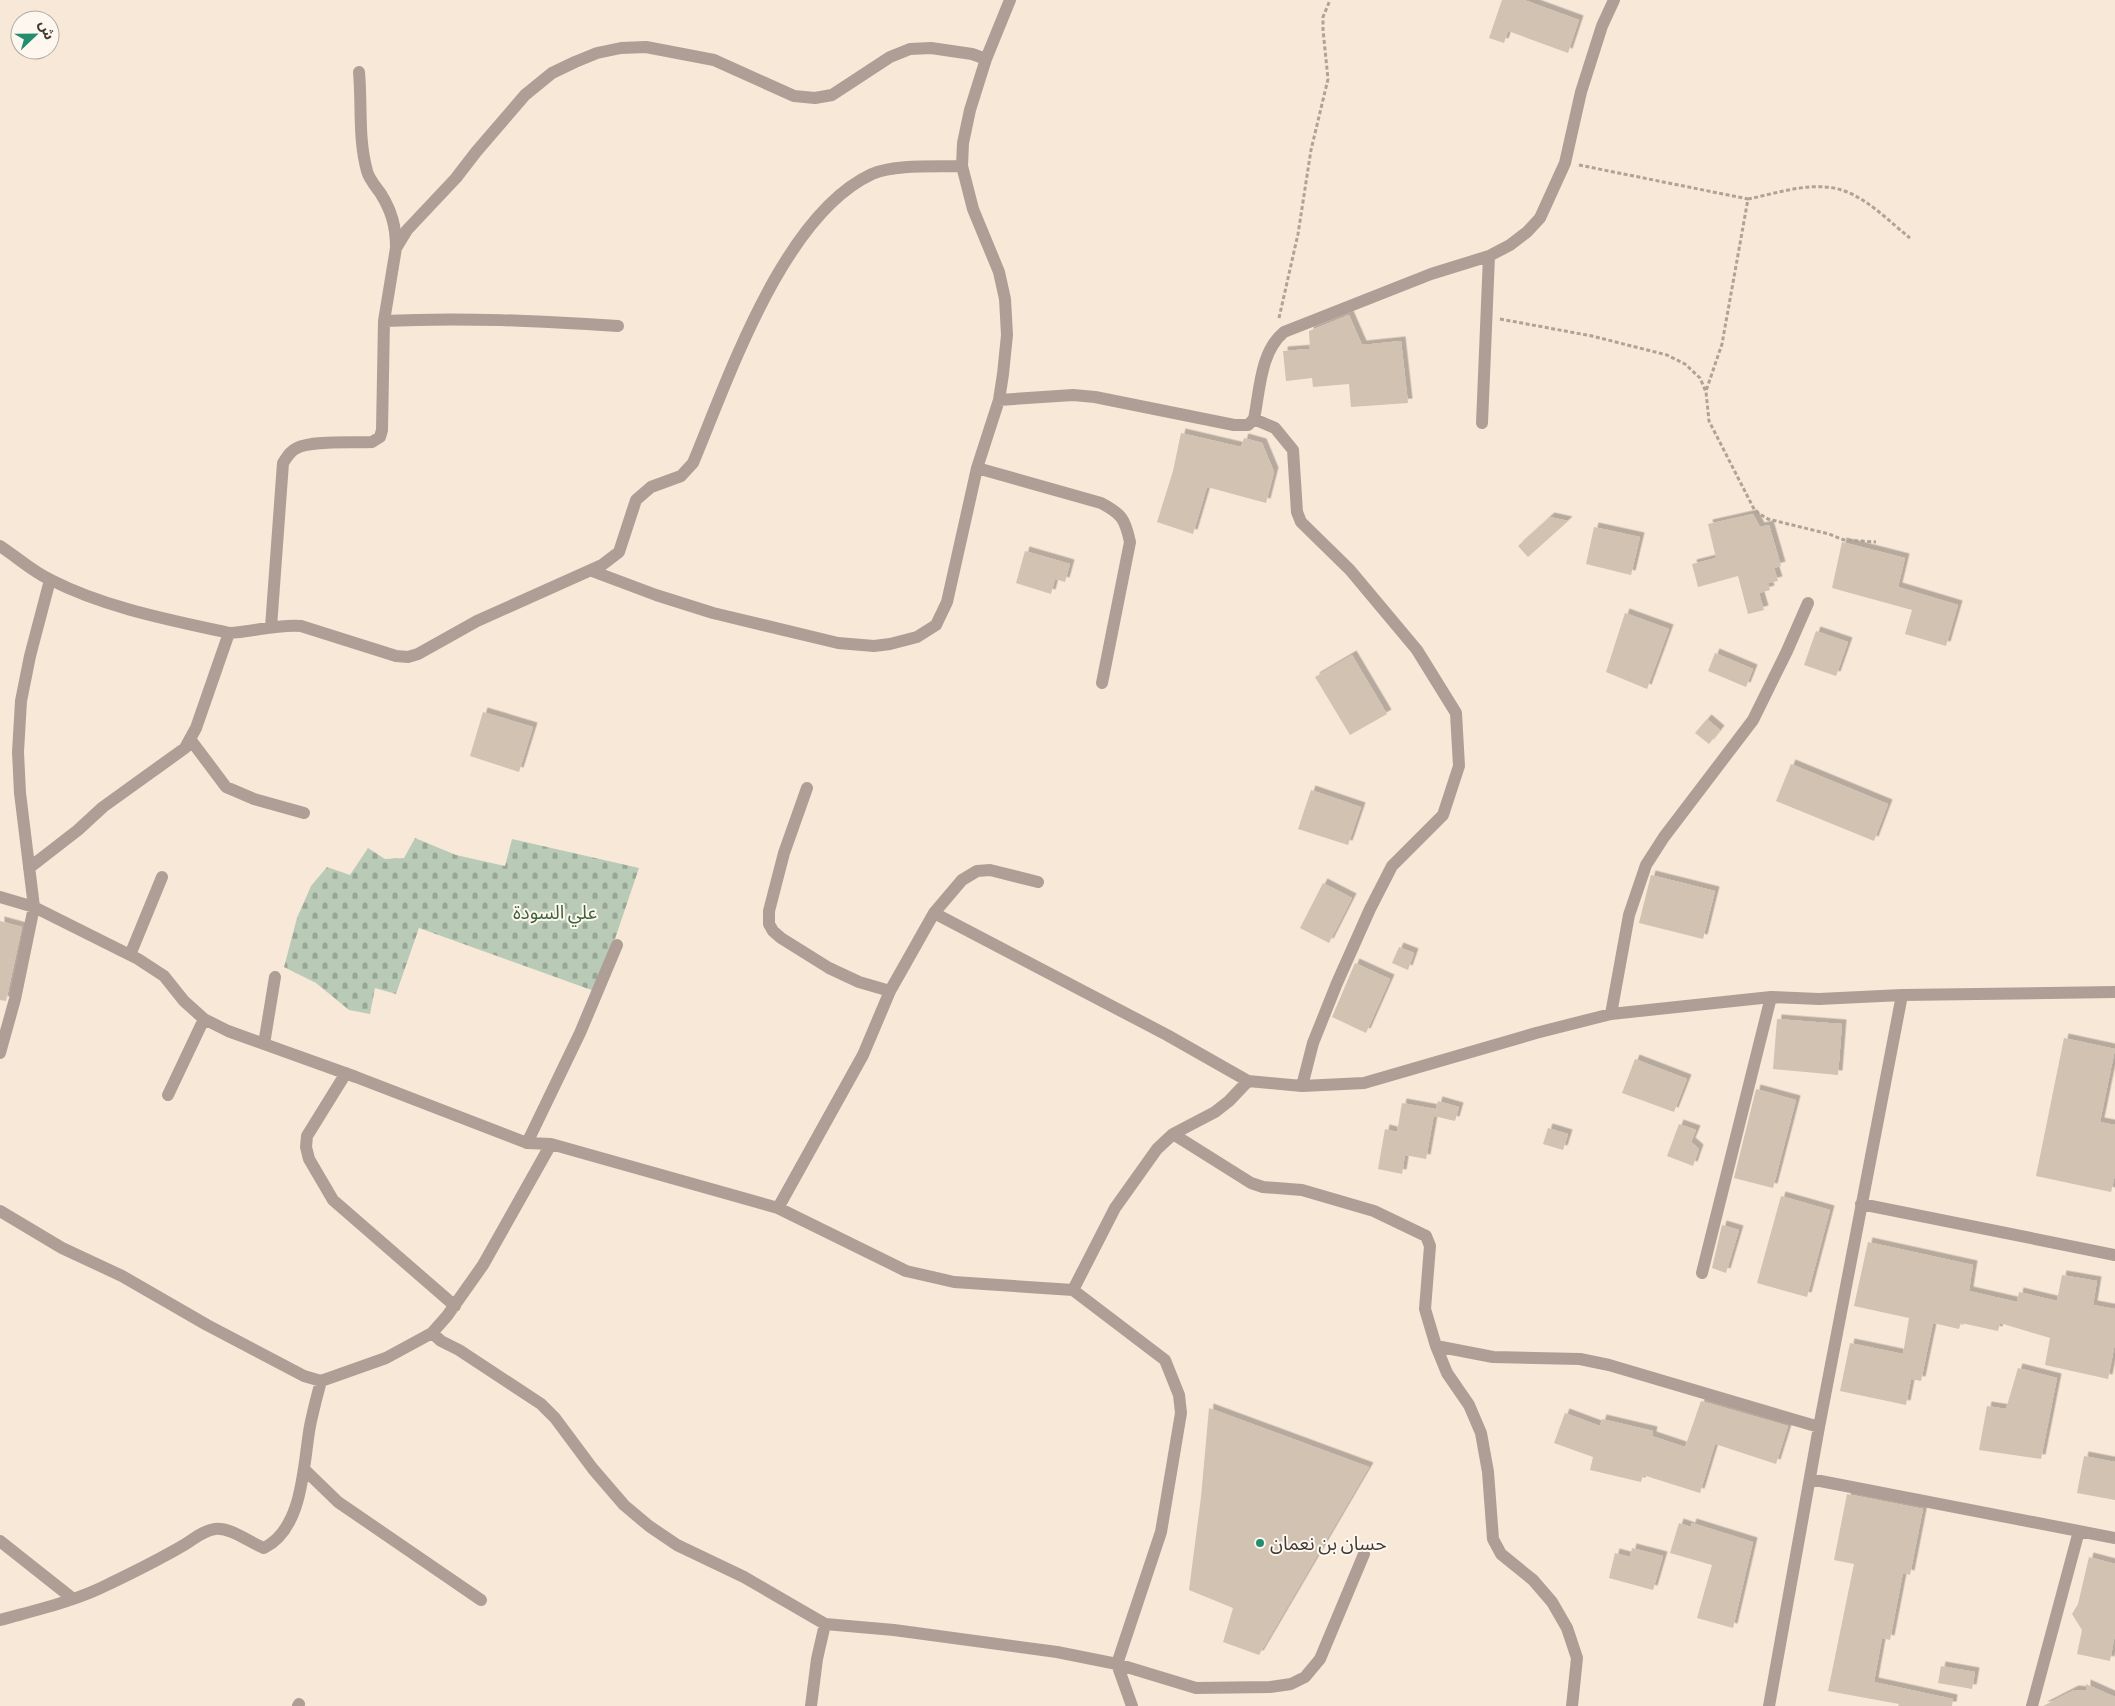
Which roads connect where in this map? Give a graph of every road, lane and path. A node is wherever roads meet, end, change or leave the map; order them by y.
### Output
1 (1010, 0) edge
2 (1330, 0) edge
3 (1614, 0) edge
4 (986, 58) junction
5 (359, 72) dead end
6 (1565, 163) junction
7 (962, 166) junction
8 (1748, 200) junction
9 (1910, 238) dead end
10 (396, 248) junction
11 (1489, 256) junction
12 (1487, 317) junction
13 (384, 321) junction
14 (618, 326) dead end
15 (1277, 338) junction
16 (1706, 392) junction
17 (999, 400) junction
18 (1254, 419) junction
19 (1482, 423) dead end
20 (977, 468) junction
21 (1876, 542) dead end
22 (0, 546) edge
23 (592, 571) junction
24 (50, 580) junction
25 (1808, 603) dead end
26 (271, 626) junction
27 (229, 633) junction
28 (1102, 683) dead end
29 (190, 739) junction
30 (807, 788) dead end
31 (304, 813) dead end
32 (29, 868) junction
33 (162, 877) dead end
34 (1038, 882) dead end
35 (0, 898) edge
36 (34, 907) junction
37 (934, 913) junction
38 (617, 944) dead end
39 (130, 955) junction
40 (275, 977) dead end
41 (890, 991) junction
42 (2115, 992) edge
43 (1902, 995) junction
44 (1771, 998) junction
45 (1612, 1014) junction
46 (204, 1019) junction
47 (264, 1044) junction
48 (0, 1053) edge
49 (346, 1073) junction
50 (1248, 1081) junction
51 (1302, 1086) junction
52 (168, 1095) dead end
53 (1174, 1134) junction
54 (527, 1143) junction
55 (551, 1144) junction
56 (1861, 1204) junction
57 (778, 1208) junction
58 (0, 1211) edge
59 (2115, 1255) edge
60 (1702, 1273) dead end
61 (1073, 1290) junction
62 (455, 1306) junction
63 (432, 1333) junction
64 (1436, 1346) junction
65 (321, 1381) junction
66 (1818, 1427) junction
67 (305, 1470) junction
68 (1810, 1479) junction
69 (2079, 1531) junction
70 (2115, 1538) edge
71 (0, 1541) edge
72 (1364, 1554) dead end
73 (72, 1598) junction
74 (481, 1600) dead end
75 (0, 1620) edge
76 (825, 1624) junction
77 (1117, 1664) junction
78 (811, 1706) edge
79 (1132, 1706) edge
80 (1572, 1706) edge
81 (1769, 1706) edge
82 (2032, 1706) edge

1 - 4 street
2 - 15 path
3 - 6 street
4 - 7 street
4 - 10 street
5 - 10 street
6 - 8 path
6 - 11 street
7 - 17 street
7 - 23 street
8 - 9 path
8 - 16 path
10 - 13 street
11 - 12 street
11 - 15 street
12 - 16 path
12 - 19 street
13 - 14 street
13 - 26 street
15 - 18 street
16 - 21 path
17 - 18 street
17 - 20 street
18 - 51 street
20 - 23 street
20 - 28 street
22 - 24 street
23 - 26 street
24 - 27 street
24 - 32 street
25 - 45 street
26 - 27 street
27 - 29 street
29 - 31 street
29 - 32 street
30 - 41 street
32 - 36 street
33 - 39 street
34 - 37 street
35 - 36 street
36 - 39 street
36 - 48 street
37 - 41 street
37 - 50 street
38 - 54 street
39 - 46 street
40 - 47 street
41 - 57 street
42 - 43 street
43 - 44 street
43 - 56 street
44 - 45 street
44 - 60 street
45 - 51 street
46 - 47 street
46 - 52 street
47 - 49 street
49 - 54 street
49 - 62 street
50 - 51 street
50 - 53 street
53 - 61 street
53 - 64 street
54 - 55 street
55 - 57 street
55 - 62 street
56 - 59 street
56 - 66 street
57 - 61 street
58 - 65 street
61 - 77 street
62 - 63 street
63 - 65 street
63 - 76 street
64 - 66 street
64 - 80 street
65 - 67 street
66 - 68 street
67 - 73 street
67 - 74 street
68 - 69 street
68 - 81 street
69 - 70 street
69 - 82 street
71 - 73 street
72 - 77 street
73 - 75 street
76 - 77 street
76 - 78 street
77 - 79 street

